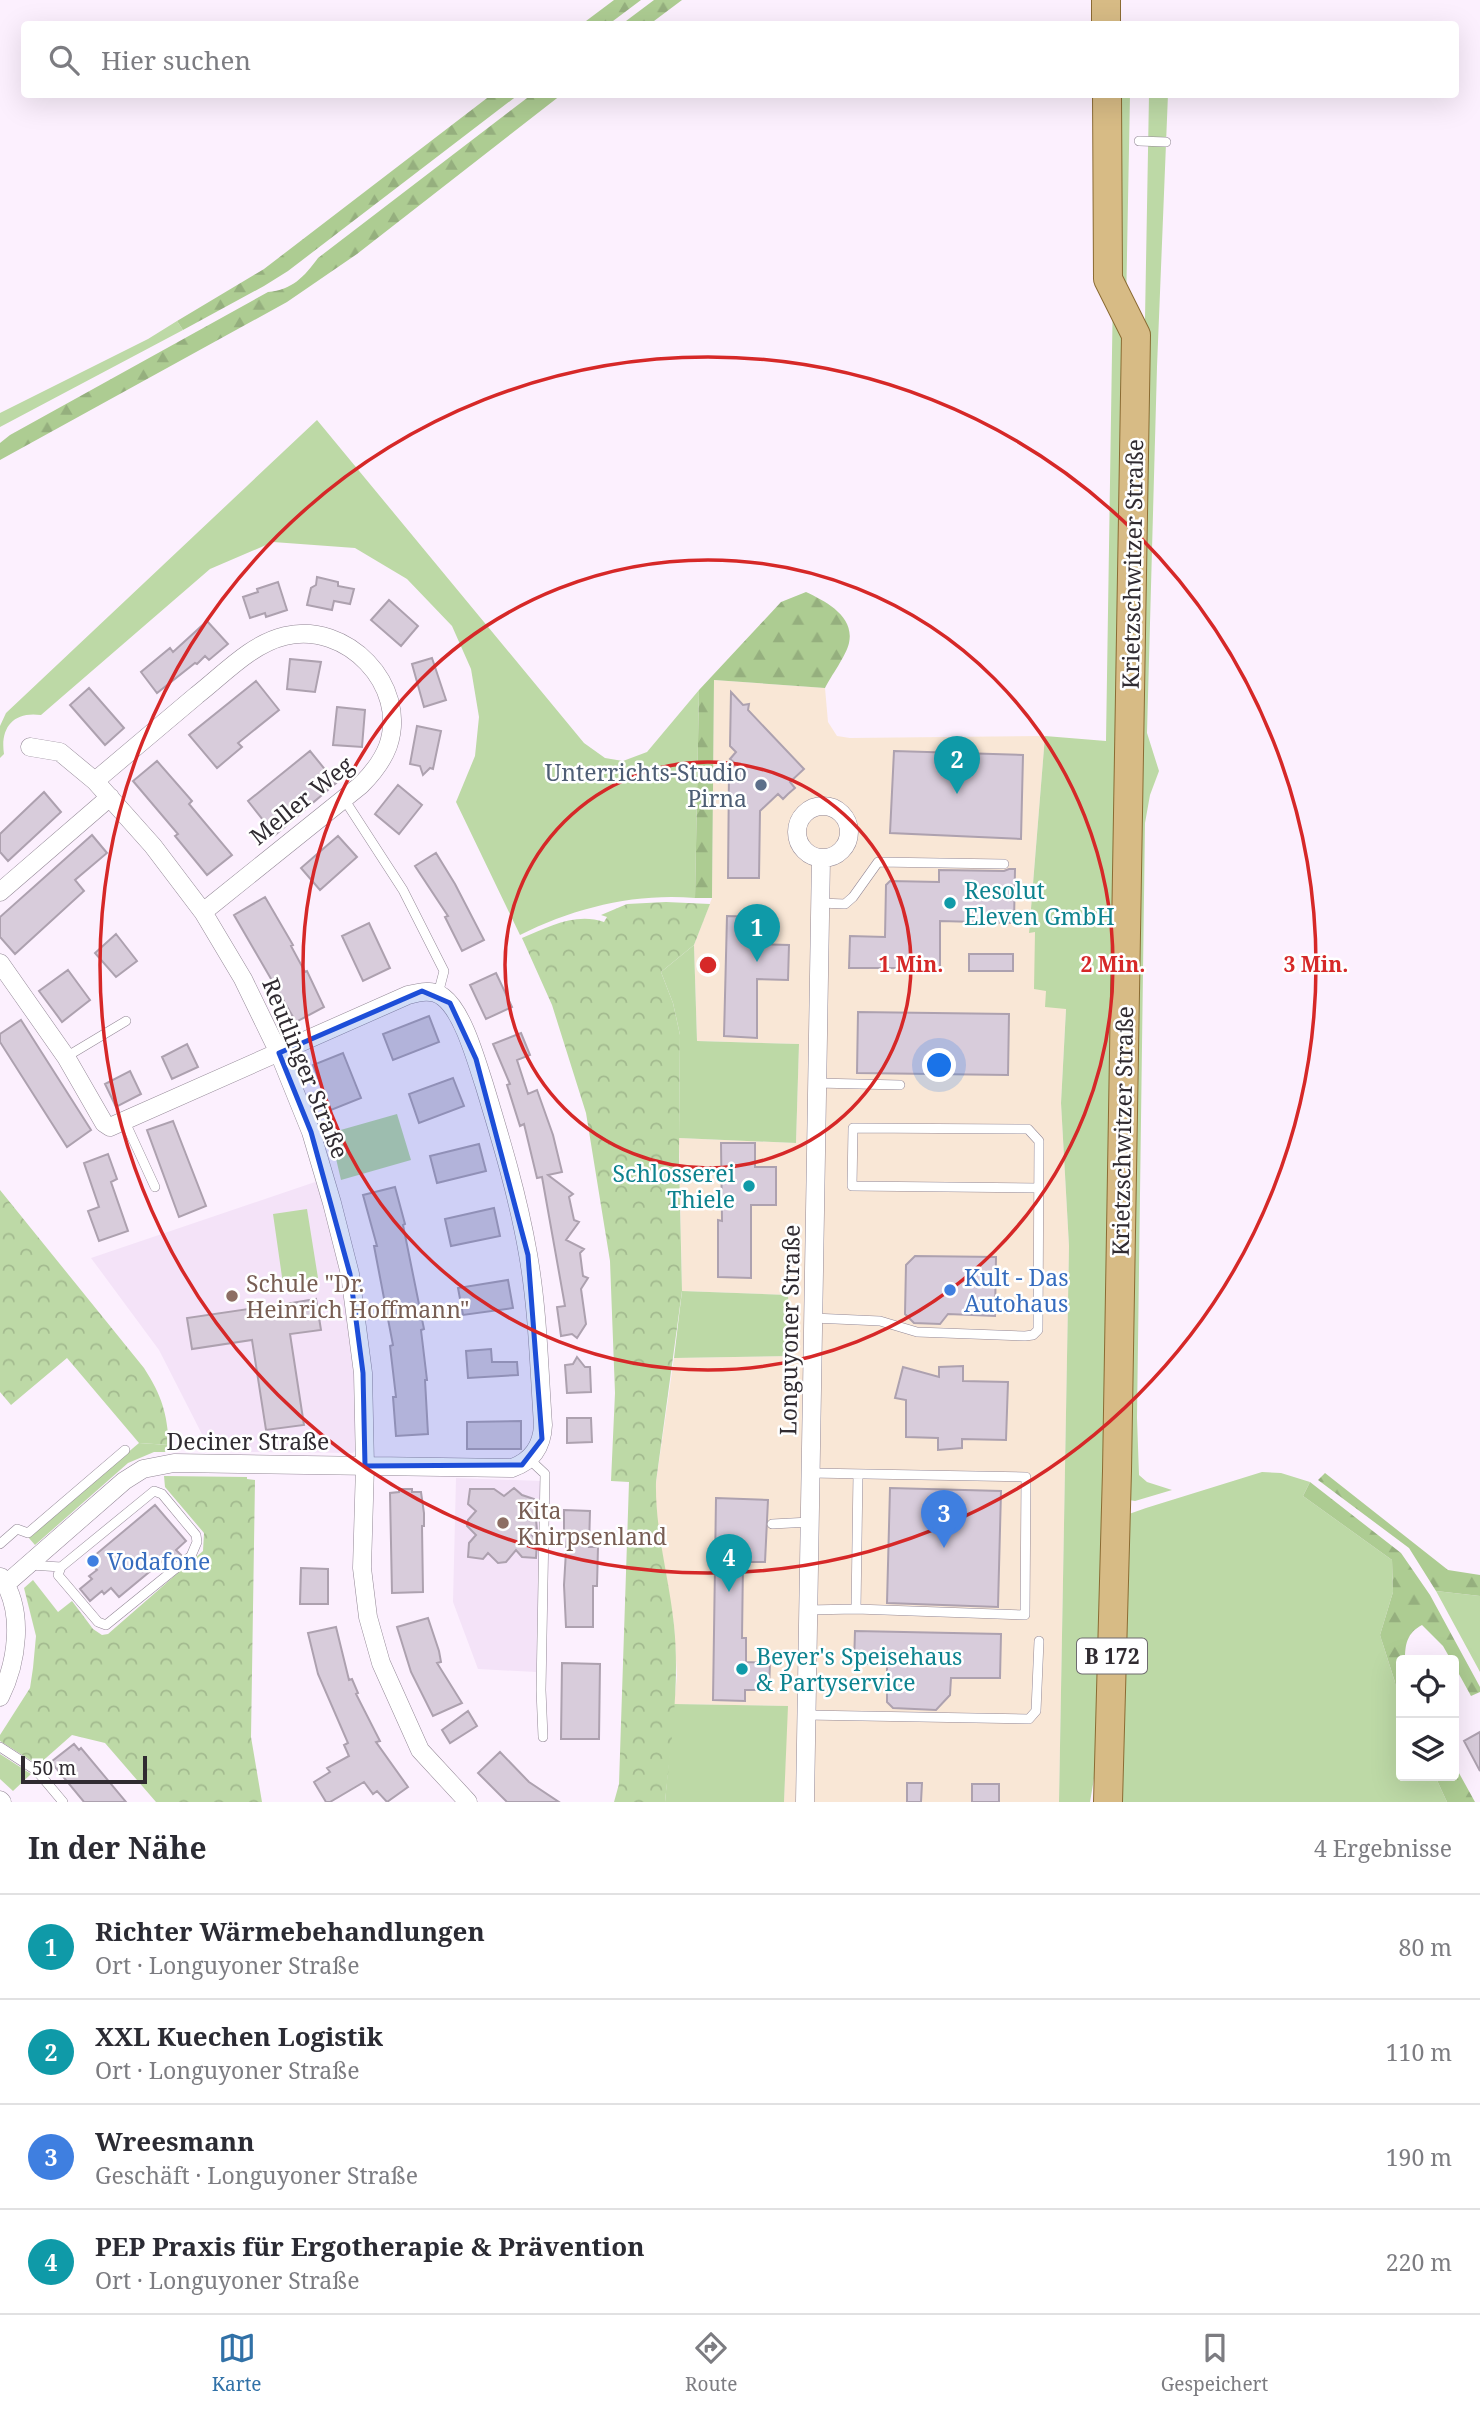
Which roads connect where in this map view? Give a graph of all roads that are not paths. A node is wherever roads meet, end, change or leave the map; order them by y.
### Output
1 (1106, 0) edge
2 (1106, 21) edge
3 (1107, 98) edge
4 (1139, 141) dead end
5 (1166, 142) dead end
6 (30, 747) dead end
7 (95, 781) junction
8 (110, 797) junction
9 (344, 799) junction
10 (821, 858) dead end
11 (1004, 864) dead end
12 (0, 892) edge
13 (820, 903) junction
14 (203, 912) junction
15 (0, 963) edge
16 (438, 994) junction
17 (126, 1021) dead end
18 (279, 1053) junction
19 (66, 1057) junction
20 (817, 1083) junction
21 (900, 1084) dead end
22 (125, 1122) junction
23 (155, 1187) dead end
24 (1039, 1188) junction
25 (813, 1318) junction
26 (125, 1450) dead end
27 (530, 1458) junction
28 (365, 1466) junction
29 (811, 1473) junction
30 (858, 1474) junction
31 (810, 1522) junction
32 (772, 1524) dead end
33 (0, 1544) edge
34 (30, 1565) junction
35 (61, 1567) junction
36 (3, 1579) edge
37 (856, 1609) junction
38 (808, 1610) junction
39 (1039, 1641) dead end
40 (0, 1697) edge
41 (806, 1715) junction
42 (543, 1737) dead end
43 (0, 1747) edge
44 (63, 1802) edge
45 (468, 1802) edge
46 (805, 1802) edge
47 (1108, 1802) edge

1 - 2 main road
3 - 47 main road, Krietzschwitzer Straße / B 172
4 - 5 lane
6 - 7 street, Reutlinger Straße
7 - 8 street, Reutlinger Straße
7 - 9 street, Meller Weg
8 - 12 street
8 - 14 street, Reutlinger Straße
9 - 14 street, Meller Weg
9 - 16 lane
10 - 13 street, Longuyoner Straße
11 - 13 lane
13 - 20 street, Longuyoner Straße
14 - 18 street, Reutlinger Straße
15 - 19 street
16 - 18 street
16 - 27 street
17 - 19 lane
18 - 22 street
18 - 28 street, Reutlinger Straße
19 - 22 street
20 - 21 lane
20 - 25 street, Longuyoner Straße
22 - 23 lane
24 - 24 lane
24 - 25 lane
25 - 29 street, Longuyoner Straße
26 - 33 lane
27 - 28 street, Deciner Straße
27 - 42 lane
28 - 34 street, Deciner Straße
28 - 45 street, Reutlinger Straße
29 - 30 lane
29 - 31 street, Longuyoner Straße
30 - 37 lane
30 - 37 lane
31 - 32 lane
31 - 38 street, Longuyoner Straße
34 - 35 lane
34 - 36 street, Deciner Straße
35 - 35 lane
36 - 40 street
37 - 38 lane
38 - 41 street, Longuyoner Straße
39 - 41 lane
41 - 46 street, Longuyoner Straße
43 - 44 lane

